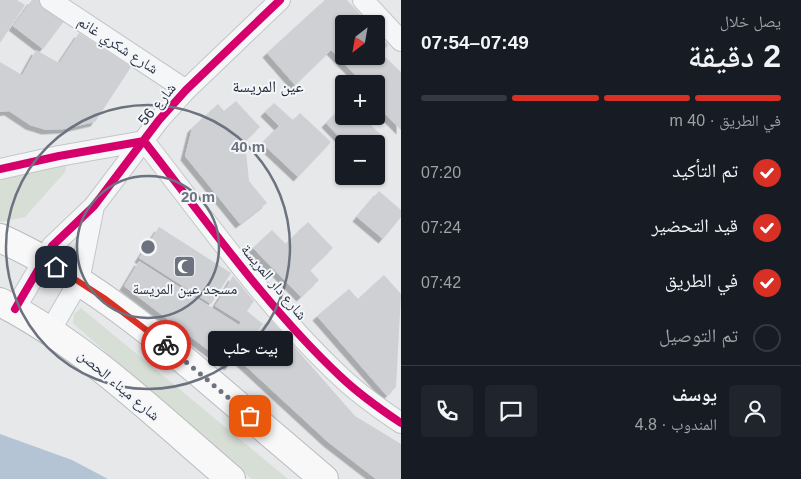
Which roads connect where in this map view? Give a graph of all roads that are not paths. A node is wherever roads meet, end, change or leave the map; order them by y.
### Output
1 (50, 0) edge
2 (363, 0) edge
3 (267, 4) edge
4 (401, 41) edge
5 (186, 90) junction
6 (144, 141) junction
7 (0, 169) edge
8 (94, 206) junction
9 (0, 238) edge
10 (44, 260) junction
11 (79, 281) junction
12 (7, 305) edge
13 (50, 330) junction
14 (401, 423) edge
15 (231, 479) edge
16 (324, 479) edge

1 - 5 street, شارع شكري غانم
2 - 4 street
3 - 5 street, شارع 56
5 - 6 street, شارع 56
6 - 7 street
6 - 8 street, شارع 56
6 - 14 street, شارع دار المريسة
8 - 10 street, شارع 56
8 - 11 street, شارع 56
9 - 10 highway
10 - 11 highway
10 - 12 street, شارع 56
11 - 13 street, شارع 56
11 - 16 highway
12 - 13 highway, شارع ميناء الحصن
13 - 15 highway, شارع ميناء الحصن

